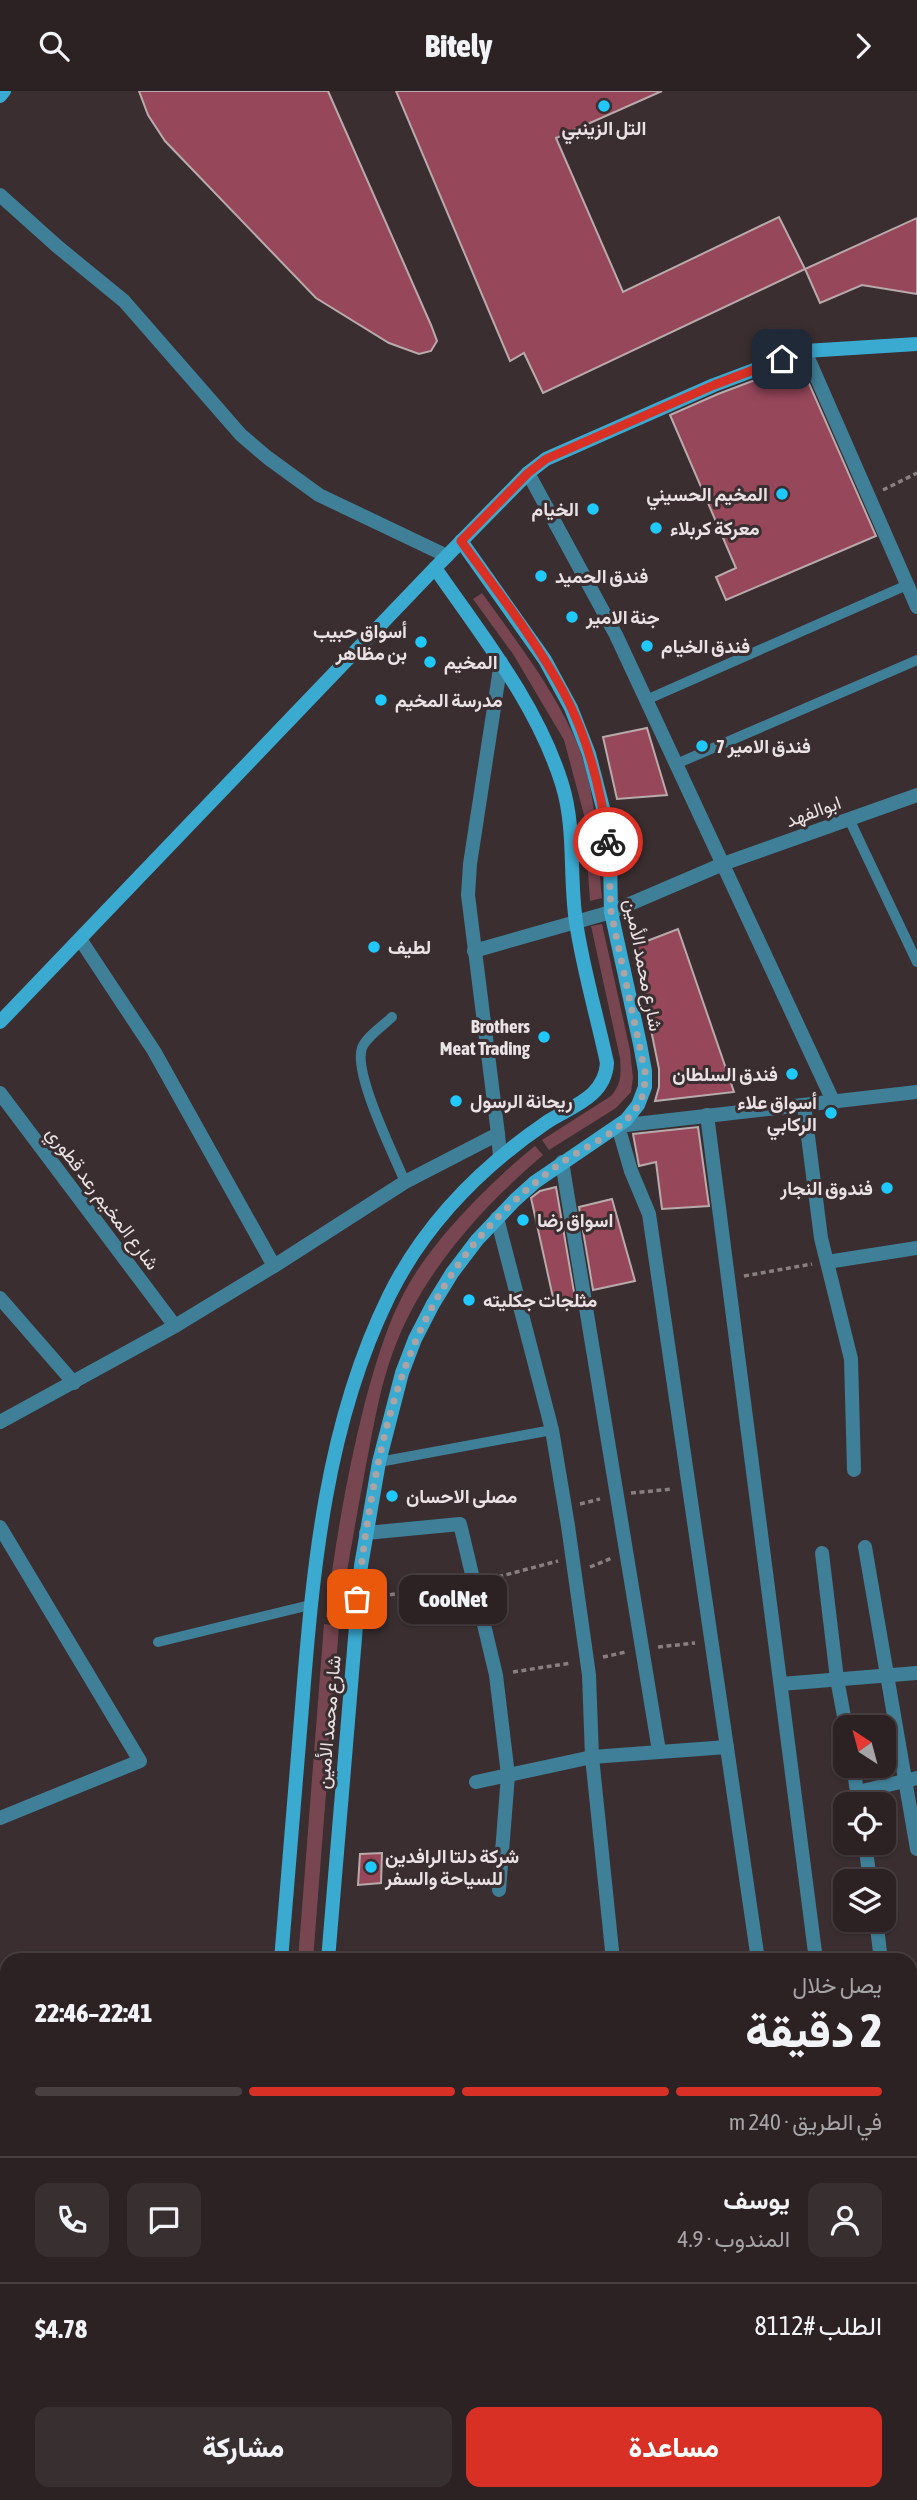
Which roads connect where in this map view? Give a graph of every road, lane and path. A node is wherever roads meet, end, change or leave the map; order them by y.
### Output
1 (5, 91) edge
2 (0, 96) edge
3 (0, 195) edge
4 (917, 344) edge
5 (805, 351) junction
6 (528, 473) junction
7 (917, 473) edge
8 (869, 497) junction
9 (461, 541) junction
10 (447, 556) junction
11 (435, 568) junction
12 (907, 585) junction
13 (917, 607) edge
14 (917, 660) edge
15 (501, 662) junction
16 (646, 700) junction
17 (676, 764) junction
18 (917, 795) edge
19 (849, 819) junction
20 (723, 864) junction
21 (611, 912) junction
22 (576, 921) junction
23 (80, 939) junction
24 (474, 951) junction
25 (917, 962) edge
26 (392, 1017) dead end
27 (0, 1022) edge
28 (917, 1092) edge
29 (0, 1093) edge
30 (834, 1103) junction
31 (804, 1105) junction
32 (707, 1115) junction
33 (618, 1126) junction
34 (498, 1134) junction
35 (500, 1156) junction
36 (562, 1162) junction
37 (405, 1182) junction
38 (497, 1218) junction
39 (917, 1248) edge
40 (827, 1262) junction
41 (274, 1266) junction
42 (728, 1279) junction
43 (0, 1298) edge
44 (174, 1326) junction
45 (74, 1383) junction
46 (0, 1422) edge
47 (552, 1430) junction
48 (379, 1462) junction
49 (854, 1470) dead end
50 (0, 1527) edge
51 (366, 1533) junction
52 (865, 1548) dead end
53 (627, 1551) junction
54 (822, 1553) dead end
55 (575, 1573) junction
56 (310, 1605) junction
57 (158, 1642) dead end
58 (917, 1673) edge
59 (887, 1676) junction
60 (837, 1679) junction
61 (780, 1683) junction
62 (844, 1715) edge
63 (727, 1747) junction
64 (659, 1751) junction
65 (592, 1757) junction
66 (508, 1775) junction
67 (911, 1779) edge
68 (476, 1782) dead end
69 (875, 1792) edge
70 (0, 1818) edge
71 (917, 1849) edge
72 (499, 1891) dead end
73 (878, 1932) edge
74 (282, 1953) edge
75 (329, 1953) edge
76 (611, 1953) edge
77 (757, 1953) edge
78 (815, 1953) edge
79 (880, 1953) edge

1 - 2 main road
3 - 10 street
4 - 5 main road
5 - 6 main road
5 - 8 street
6 - 9 main road
6 - 16 street
7 - 8 path
8 - 12 street
9 - 10 main road
9 - 21 main road, شارع محمد الأمين
10 - 11 main road
11 - 15 main road, شارع محمد الأمين
11 - 23 main road
12 - 13 street
12 - 16 lane
14 - 17 lane
15 - 22 main road, شارع محمد الأمين
15 - 24 street
16 - 17 street
17 - 20 street
18 - 19 street, ابوالفهد
19 - 20 street, ابوالفهد
19 - 25 lane
20 - 21 street, ابوالفهد
20 - 30 street
21 - 22 street
21 - 33 main road, شارع محمد الأمين
22 - 24 street
22 - 35 main road, شارع محمد الأمين
23 - 27 main road
23 - 41 street
24 - 34 street
26 - 37 lane
28 - 30 street
29 - 44 street, شارع المخيم رعد قطوري
30 - 31 street
31 - 32 street
31 - 40 street
32 - 33 street
32 - 42 street
33 - 36 main road, شارع محمد الأمين
33 - 63 street
34 - 35 street
34 - 37 street
35 - 56 main road, شارع محمد الأمين
36 - 38 main road, شارع محمد الأمين
36 - 53 street
37 - 41 street
38 - 47 street
38 - 48 main road, شارع محمد الأمين
39 - 40 street
40 - 42 path
40 - 49 street
41 - 44 street
42 - 61 street
43 - 45 street
44 - 45 street
45 - 46 street
47 - 48 lane
47 - 55 street
48 - 51 main road, شارع محمد الأمين
50 - 70 street
51 - 66 street
51 - 75 main road, شارع محمد الأمين
52 - 59 street
53 - 55 path
53 - 64 street
54 - 60 street
55 - 65 street
56 - 57 lane
56 - 74 main road, شارع محمد الأمين
58 - 59 street
59 - 60 street
59 - 67 street
60 - 61 street
60 - 62 street
61 - 78 street
63 - 64 street
63 - 77 street
64 - 65 street
65 - 66 street
65 - 76 street
66 - 68 street
66 - 72 street
67 - 69 street
67 - 71 street
73 - 79 street

